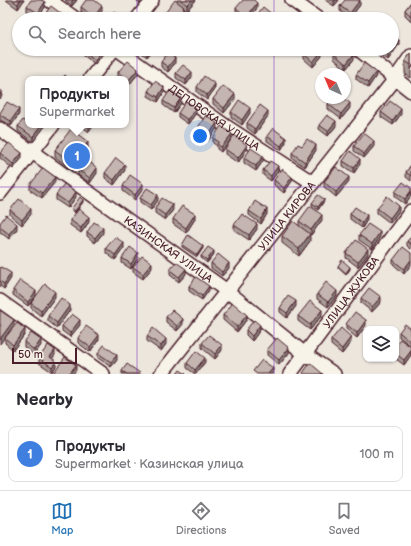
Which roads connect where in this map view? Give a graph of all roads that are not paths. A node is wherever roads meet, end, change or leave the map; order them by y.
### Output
1 (49, 0) edge
2 (152, 0) edge
3 (292, 0) edge
4 (66, 12) edge
5 (143, 12) edge
6 (308, 12) edge
7 (108, 56) edge
8 (128, 56) edge
9 (367, 56) edge
10 (411, 56) edge
11 (92, 76) edge
12 (395, 79) junction
13 (411, 92) edge
14 (51, 128) edge
15 (0, 129) edge
16 (32, 151) junction
17 (313, 183) junction
18 (0, 193) edge
19 (411, 211) edge
20 (227, 291) junction
21 (0, 301) edge
22 (305, 354) junction
23 (103, 374) edge
24 (161, 374) edge
25 (290, 374) edge
26 (334, 374) edge

1 - 4 street
2 - 5 street
3 - 6 street
7 - 11 street
8 - 17 street, ДЕПОВСКАЯ УЛИЦА
9 - 12 street
10 - 12 street, УЛИЦА КИРОВА
12 - 13 street
12 - 17 street, УЛИЦА КИРОВА
14 - 16 street
15 - 16 street, КАЗИНСКАЯ УЛИЦА
16 - 18 street
16 - 20 street, КАЗИНСКАЯ УЛИЦА
17 - 20 street, УЛИЦА КИРОВА
19 - 22 street, УЛИЦА ЖУКОВА
20 - 22 street, КАЗИНСКАЯ УЛИЦА
20 - 24 street, УЛИЦА КИРОВА
21 - 23 street
22 - 25 street, УЛИЦА ЖУКОВА
22 - 26 street, КАЗИНСКАЯ УЛИЦА

